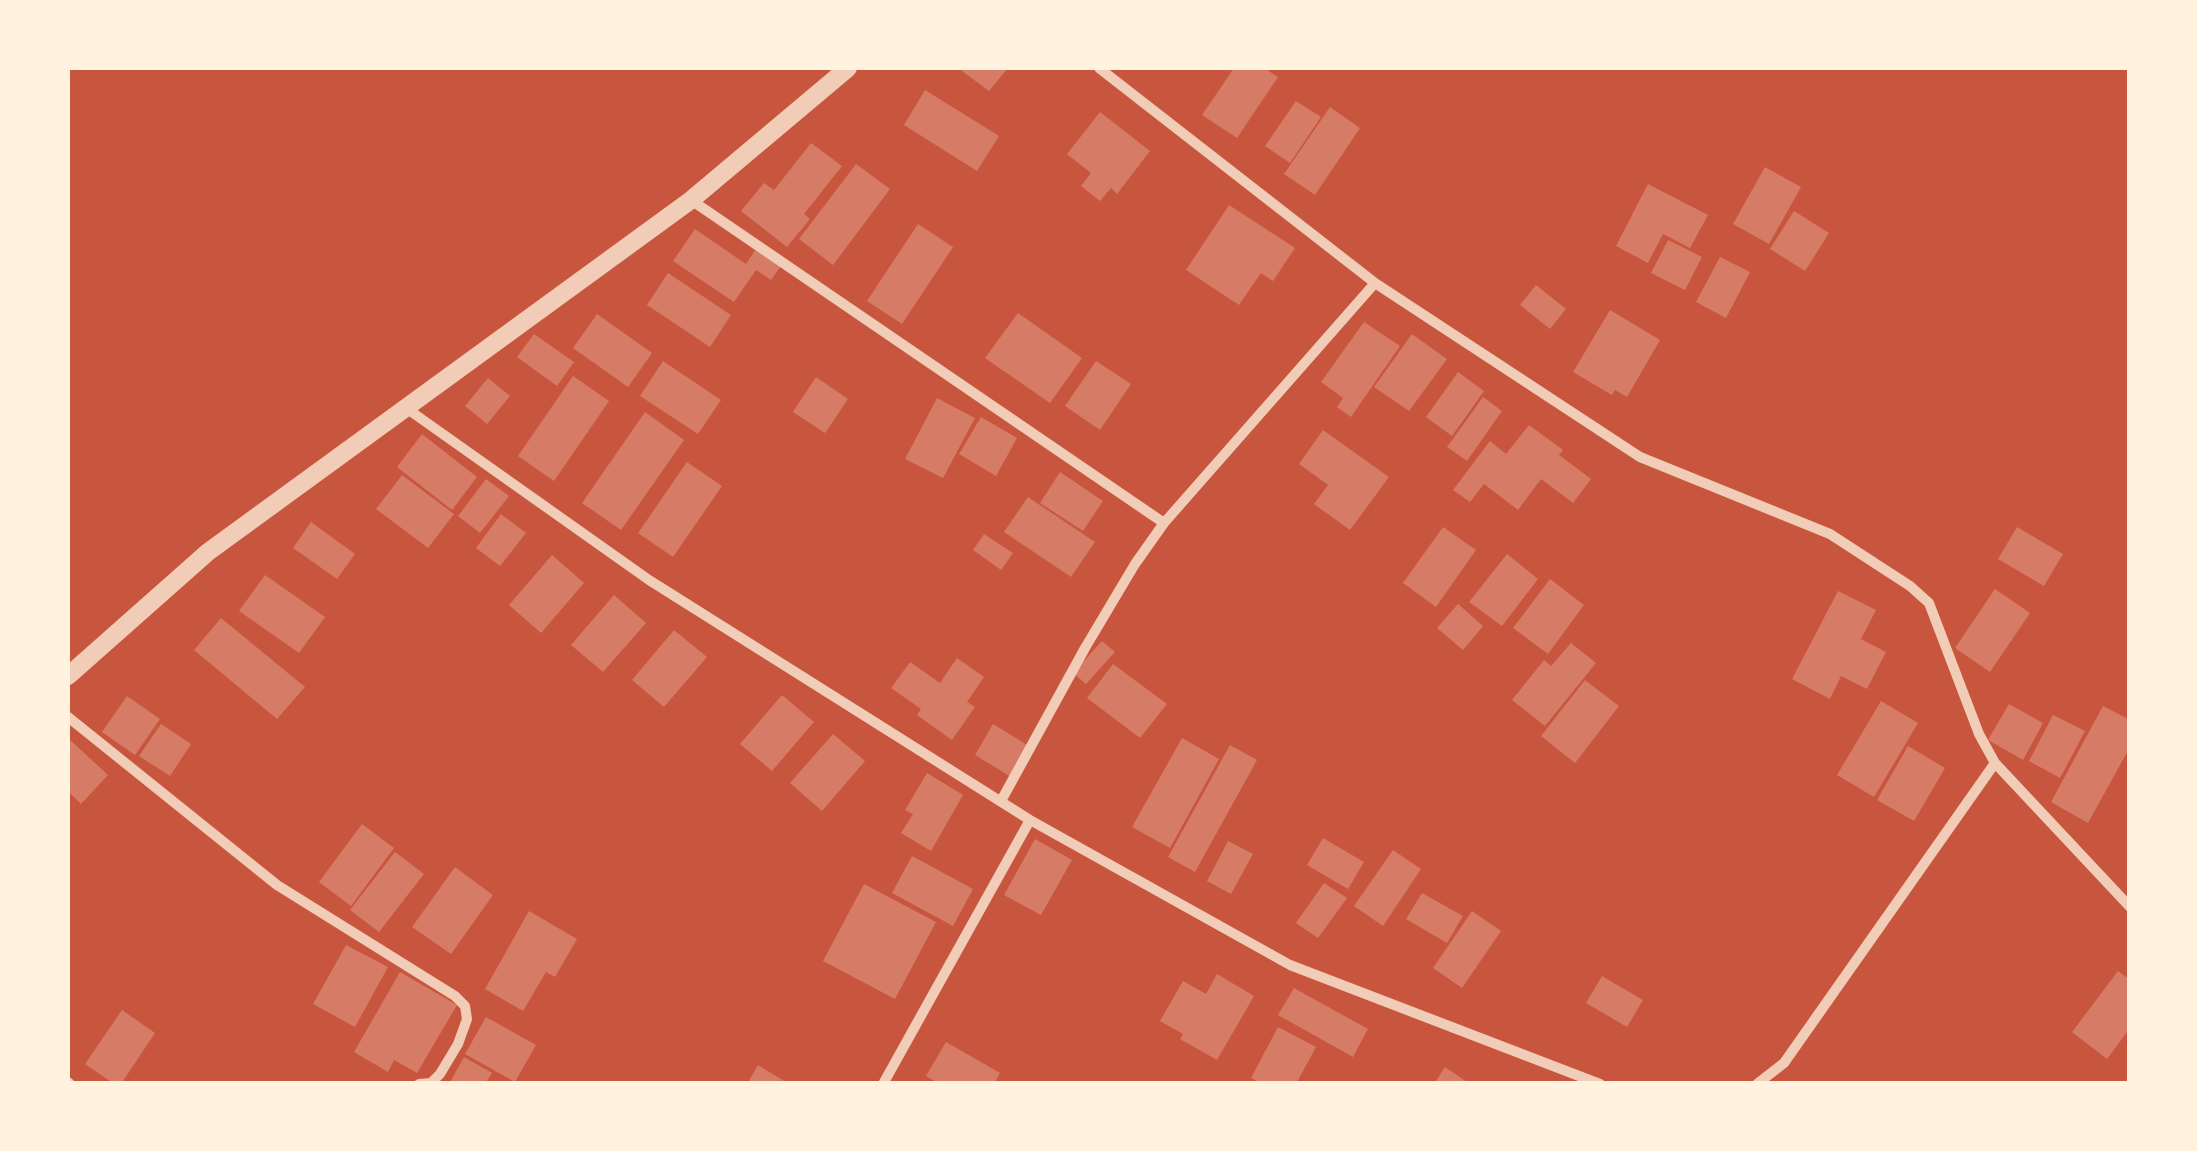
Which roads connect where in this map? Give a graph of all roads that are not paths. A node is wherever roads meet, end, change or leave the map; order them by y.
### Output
1 (848, 68) edge
2 (1099, 68) edge
3 (691, 200) junction
4 (1375, 283) junction
5 (406, 408) junction
6 (1164, 524) junction
7 (68, 676) edge
8 (68, 717) edge
9 (1995, 763) junction
10 (1002, 801) junction
11 (1030, 820) junction
12 (2130, 906) edge
13 (419, 1084) edge
14 (883, 1084) edge
15 (1600, 1084) edge
16 (1757, 1084) edge

1 - 3 street
2 - 4 street
3 - 5 street
3 - 6 street
4 - 6 street
4 - 9 street
5 - 7 street
5 - 10 street
6 - 10 street
8 - 13 street
9 - 12 street
9 - 16 street
10 - 11 street
11 - 14 street
11 - 15 street

